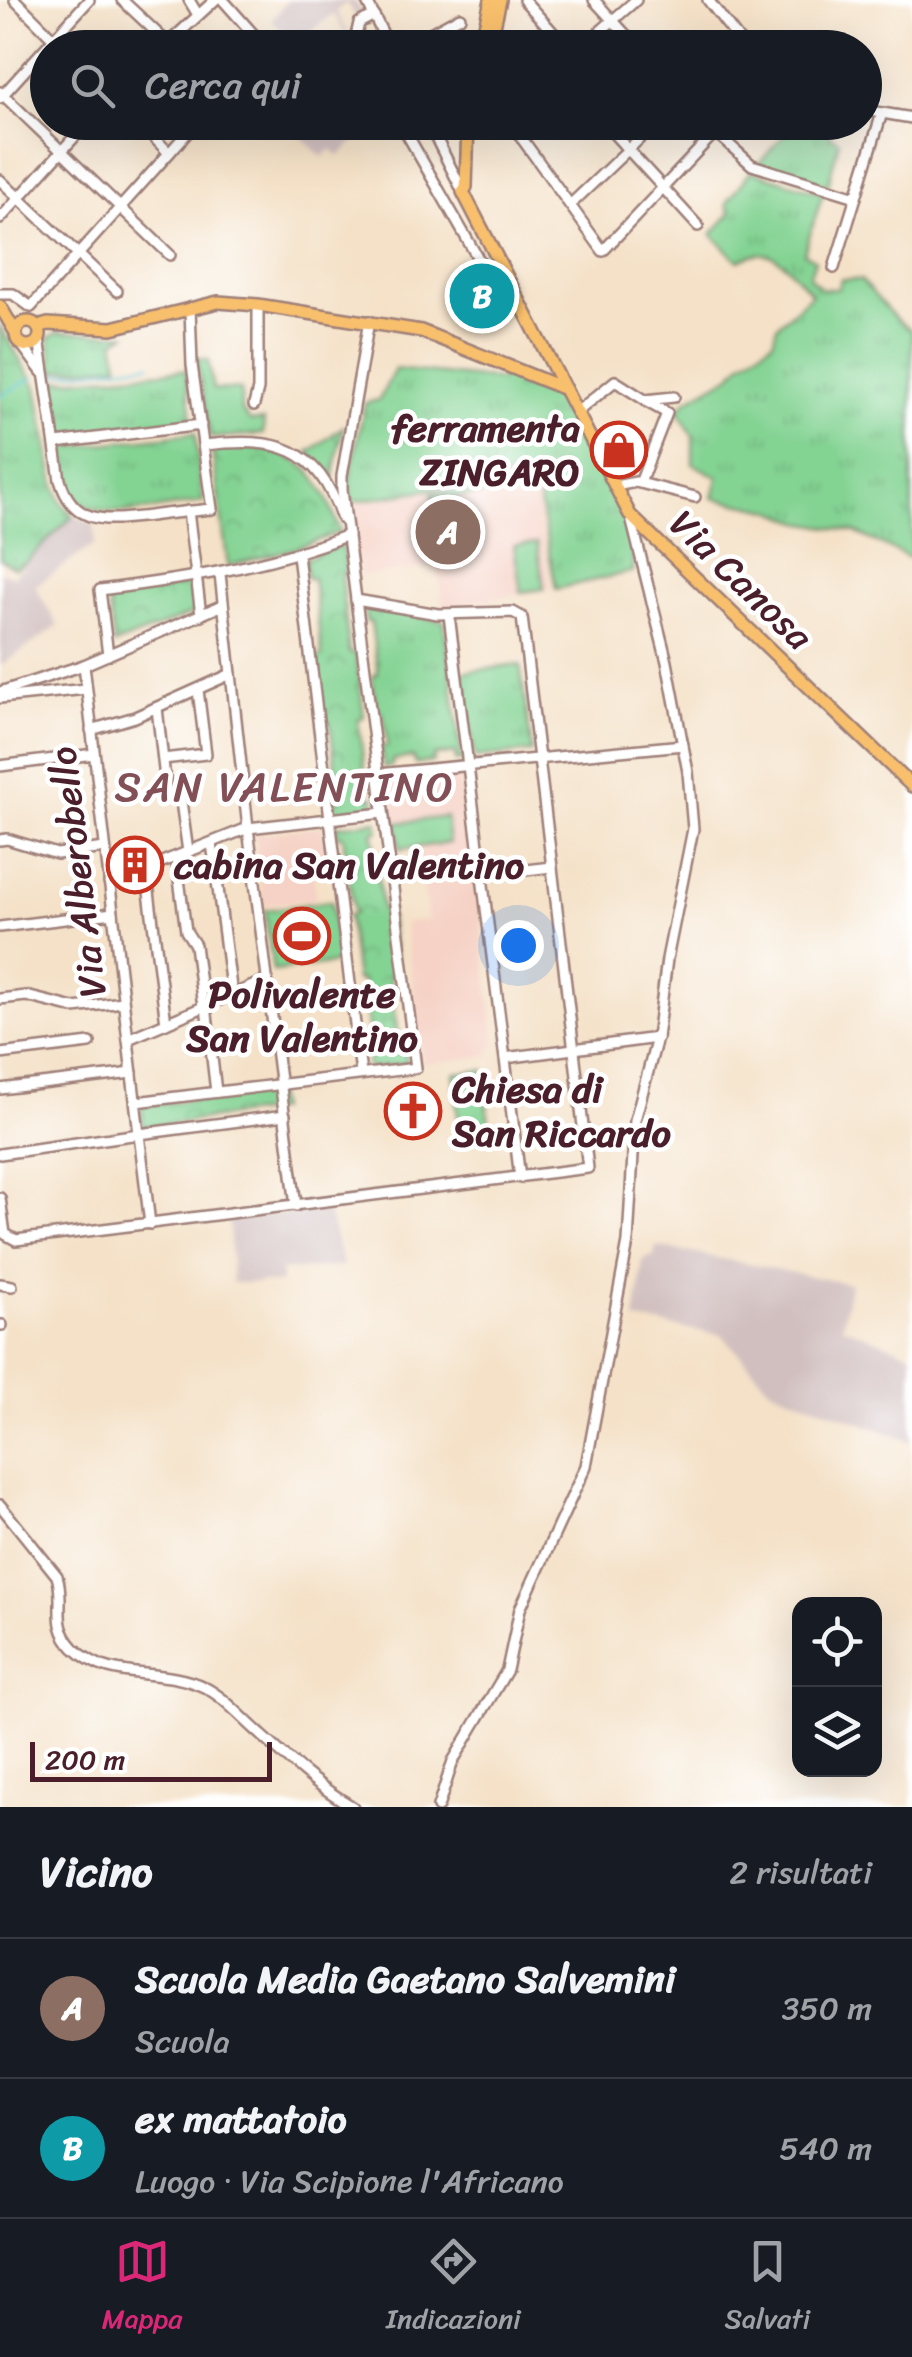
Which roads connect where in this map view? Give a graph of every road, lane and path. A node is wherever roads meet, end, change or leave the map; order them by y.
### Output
1 (14, 0) edge
2 (89, 0) edge
3 (122, 0) edge
4 (189, 0) edge
5 (215, 0) edge
6 (223, 0) edge
7 (366, 0) edge
8 (491, 0) edge
9 (500, 0) edge
10 (524, 0) edge
11 (594, 0) edge
12 (636, 0) edge
13 (708, 0) edge
14 (374, 15) junction
15 (198, 16) junction
16 (460, 16) dead end
17 (612, 20) junction
18 (45, 30) edge
19 (62, 30) edge
20 (152, 30) edge
21 (184, 30) edge
22 (250, 30) edge
23 (357, 30) edge
24 (381, 30) edge
25 (436, 30) edge
26 (490, 30) edge
27 (493, 30) edge
28 (550, 30) edge
29 (601, 30) edge
30 (621, 30) edge
31 (728, 30) edge
32 (30, 64) edge
33 (1, 95) edge
34 (882, 113) edge
35 (912, 118) edge
36 (30, 122) edge
37 (49, 140) edge
38 (71, 140) edge
39 (156, 140) edge
40 (180, 140) edge
41 (410, 140) edge
42 (437, 140) edge
43 (467, 140) edge
44 (523, 140) edge
45 (618, 140) edge
46 (639, 140) edge
47 (709, 140) edge
48 (724, 140) edge
49 (874, 140) edge
50 (61, 151) junction
51 (628, 151) junction
52 (169, 153) junction
53 (0, 180) edge
54 (662, 189) junction
55 (462, 192) junction
56 (856, 197) junction
57 (19, 198) junction
58 (570, 205) junction
59 (120, 208) junction
60 (0, 218) edge
61 (698, 226) dead end
62 (78, 254) junction
63 (170, 255) dead end
64 (834, 268) dead end
65 (508, 281) junction
66 (117, 291) dead end
67 (0, 294) edge
68 (0, 304) edge
69 (258, 305) junction
70 (190, 308) junction
71 (369, 322) junction
72 (21, 333) junction
73 (39, 333) junction
74 (46, 379) junction
75 (564, 389) junction
76 (674, 397) dead end
77 (645, 400) junction
78 (254, 405) dead end
79 (576, 412) junction
80 (201, 425) junction
81 (56, 443) junction
82 (204, 445) junction
83 (640, 483) junction
84 (615, 486) junction
85 (695, 498) dead end
86 (188, 511) junction
87 (630, 515) junction
88 (348, 536) junction
89 (298, 555) junction
90 (220, 574) junction
91 (197, 578) junction
92 (356, 600) junction
93 (223, 605) junction
94 (201, 614) junction
95 (449, 615) junction
96 (108, 654) junction
97 (84, 665) junction
98 (231, 674) junction
99 (86, 689) junction
100 (198, 690) junction
101 (0, 695) edge
102 (156, 708) junction
103 (91, 730) junction
104 (683, 745) junction
105 (94, 754) junction
106 (162, 759) junction
107 (540, 759) junction
108 (0, 766) edge
109 (468, 766) junction
110 (378, 774) junction
111 (912, 786) edge
112 (383, 813) junction
113 (330, 819) junction
114 (248, 828) junction
115 (0, 840) edge
116 (212, 842) junction
117 (105, 848) junction
118 (188, 852) junction
119 (176, 857) junction
120 (552, 867) junction
121 (146, 869) junction
122 (482, 874) junction
123 (110, 883) junction
124 (113, 913) junction
125 (0, 927) edge
126 (267, 980) junction
127 (232, 995) junction
128 (0, 998) edge
129 (124, 1002) junction
130 (204, 1007) junction
131 (166, 1023) junction
132 (657, 1038) junction
133 (128, 1039) junction
134 (90, 1042) dead end
135 (574, 1046) junction
136 (0, 1054) edge
137 (505, 1058) junction
138 (132, 1072) junction
139 (361, 1074) junction
140 (280, 1084) junction
141 (0, 1089) edge
142 (216, 1092) junction
143 (136, 1102) junction
144 (284, 1114) junction
145 (139, 1134) junction
146 (0, 1154) edge
147 (520, 1178) junction
148 (0, 1198) edge
149 (296, 1206) junction
150 (150, 1224) junction
151 (0, 1284) edge
152 (12, 1286) dead end
153 (0, 1505) edge
154 (353, 1807) edge
155 (438, 1807) edge

1 - 18 street
2 - 19 street
3 - 20 street
4 - 15 street
5 - 15 street
6 - 22 street
7 - 14 street
8 - 26 main road
9 - 27 main road
10 - 28 street
11 - 17 street
12 - 17 street
13 - 31 street
14 - 23 street
14 - 24 street
15 - 21 street
16 - 25 street
17 - 29 street
17 - 30 street
32 - 33 street
33 - 36 street
34 - 35 street
37 - 50 street
38 - 50 street
39 - 52 street
40 - 52 street
41 - 65 street
42 - 55 street
43 - 55 main road
44 - 58 street
45 - 51 street
46 - 51 street
47 - 54 street
48 - 56 street
49 - 56 street
50 - 57 street
50 - 59 street
51 - 54 street
51 - 58 street
52 - 59 street
53 - 57 street
54 - 58 street
54 - 61 street
55 - 65 main road, Via Canosa
56 - 64 street
57 - 60 street
57 - 62 street
59 - 62 street
59 - 63 street
62 - 66 street
62 - 67 street
65 - 75 main road, Via Canosa
68 - 72 main road
69 - 70 main road
69 - 71 main road
69 - 78 street
70 - 73 main road
70 - 80 street
71 - 75 main road
71 - 88 street
72 - 73 main road
72 - 73 main road
72 - 74 street
73 - 74 street
74 - 81 street
75 - 79 main road, Via Canosa
76 - 77 street
77 - 79 street
77 - 83 street
79 - 84 main road, Via Canosa
80 - 81 street
80 - 82 street
81 - 86 street
82 - 86 street
82 - 88 street
83 - 84 street
83 - 85 street
84 - 87 main road, Via Canosa
86 - 91 street
87 - 104 street
87 - 111 main road, Via Canosa
88 - 89 street
88 - 92 street
89 - 90 street
89 - 113 street
90 - 91 street
90 - 93 street
91 - 94 street
91 - 96 street
92 - 95 street
92 - 110 street
93 - 94 street
93 - 98 street
94 - 96 street
95 - 107 street
95 - 109 street
96 - 97 street
97 - 99 street, Via Alberobello
97 - 101 street
98 - 100 street
98 - 114 street
99 - 101 street
99 - 103 street, Via Alberobello
100 - 102 street
100 - 106 street
102 - 103 street
102 - 106 street
103 - 105 street, Via Alberobello
104 - 107 street
104 - 132 street
105 - 108 street
105 - 117 street, Via Alberobello
106 - 118 street
107 - 109 street
107 - 120 street
109 - 110 street
109 - 122 street
110 - 112 street
112 - 113 street
112 - 139 street
113 - 114 street
113 - 139 street
114 - 116 street
114 - 126 street
115 - 117 street
116 - 118 street
116 - 127 street
117 - 123 street, Via Alberobello
118 - 119 street
119 - 121 street
119 - 130 street
120 - 122 street
120 - 135 street
121 - 123 street
121 - 131 street
122 - 137 street
123 - 124 street, Via Alberobello
124 - 125 street
124 - 129 street, Via Alberobello
126 - 127 street
126 - 140 street
127 - 130 street
128 - 129 street
129 - 133 street, Via Alberobello
130 - 131 street
130 - 142 street
131 - 133 street
132 - 135 street
132 - 155 street
133 - 138 street, Via Alberobello
134 - 136 street
135 - 137 street
135 - 147 street
137 - 147 street
138 - 141 street
138 - 143 street, Via Alberobello
139 - 140 street
140 - 142 street
140 - 144 street
142 - 143 street
143 - 145 street, Via Alberobello
144 - 145 street
144 - 149 street
145 - 146 street
145 - 150 street, Via Alberobello
147 - 149 street
148 - 150 street
149 - 150 street
151 - 152 street
153 - 154 street

